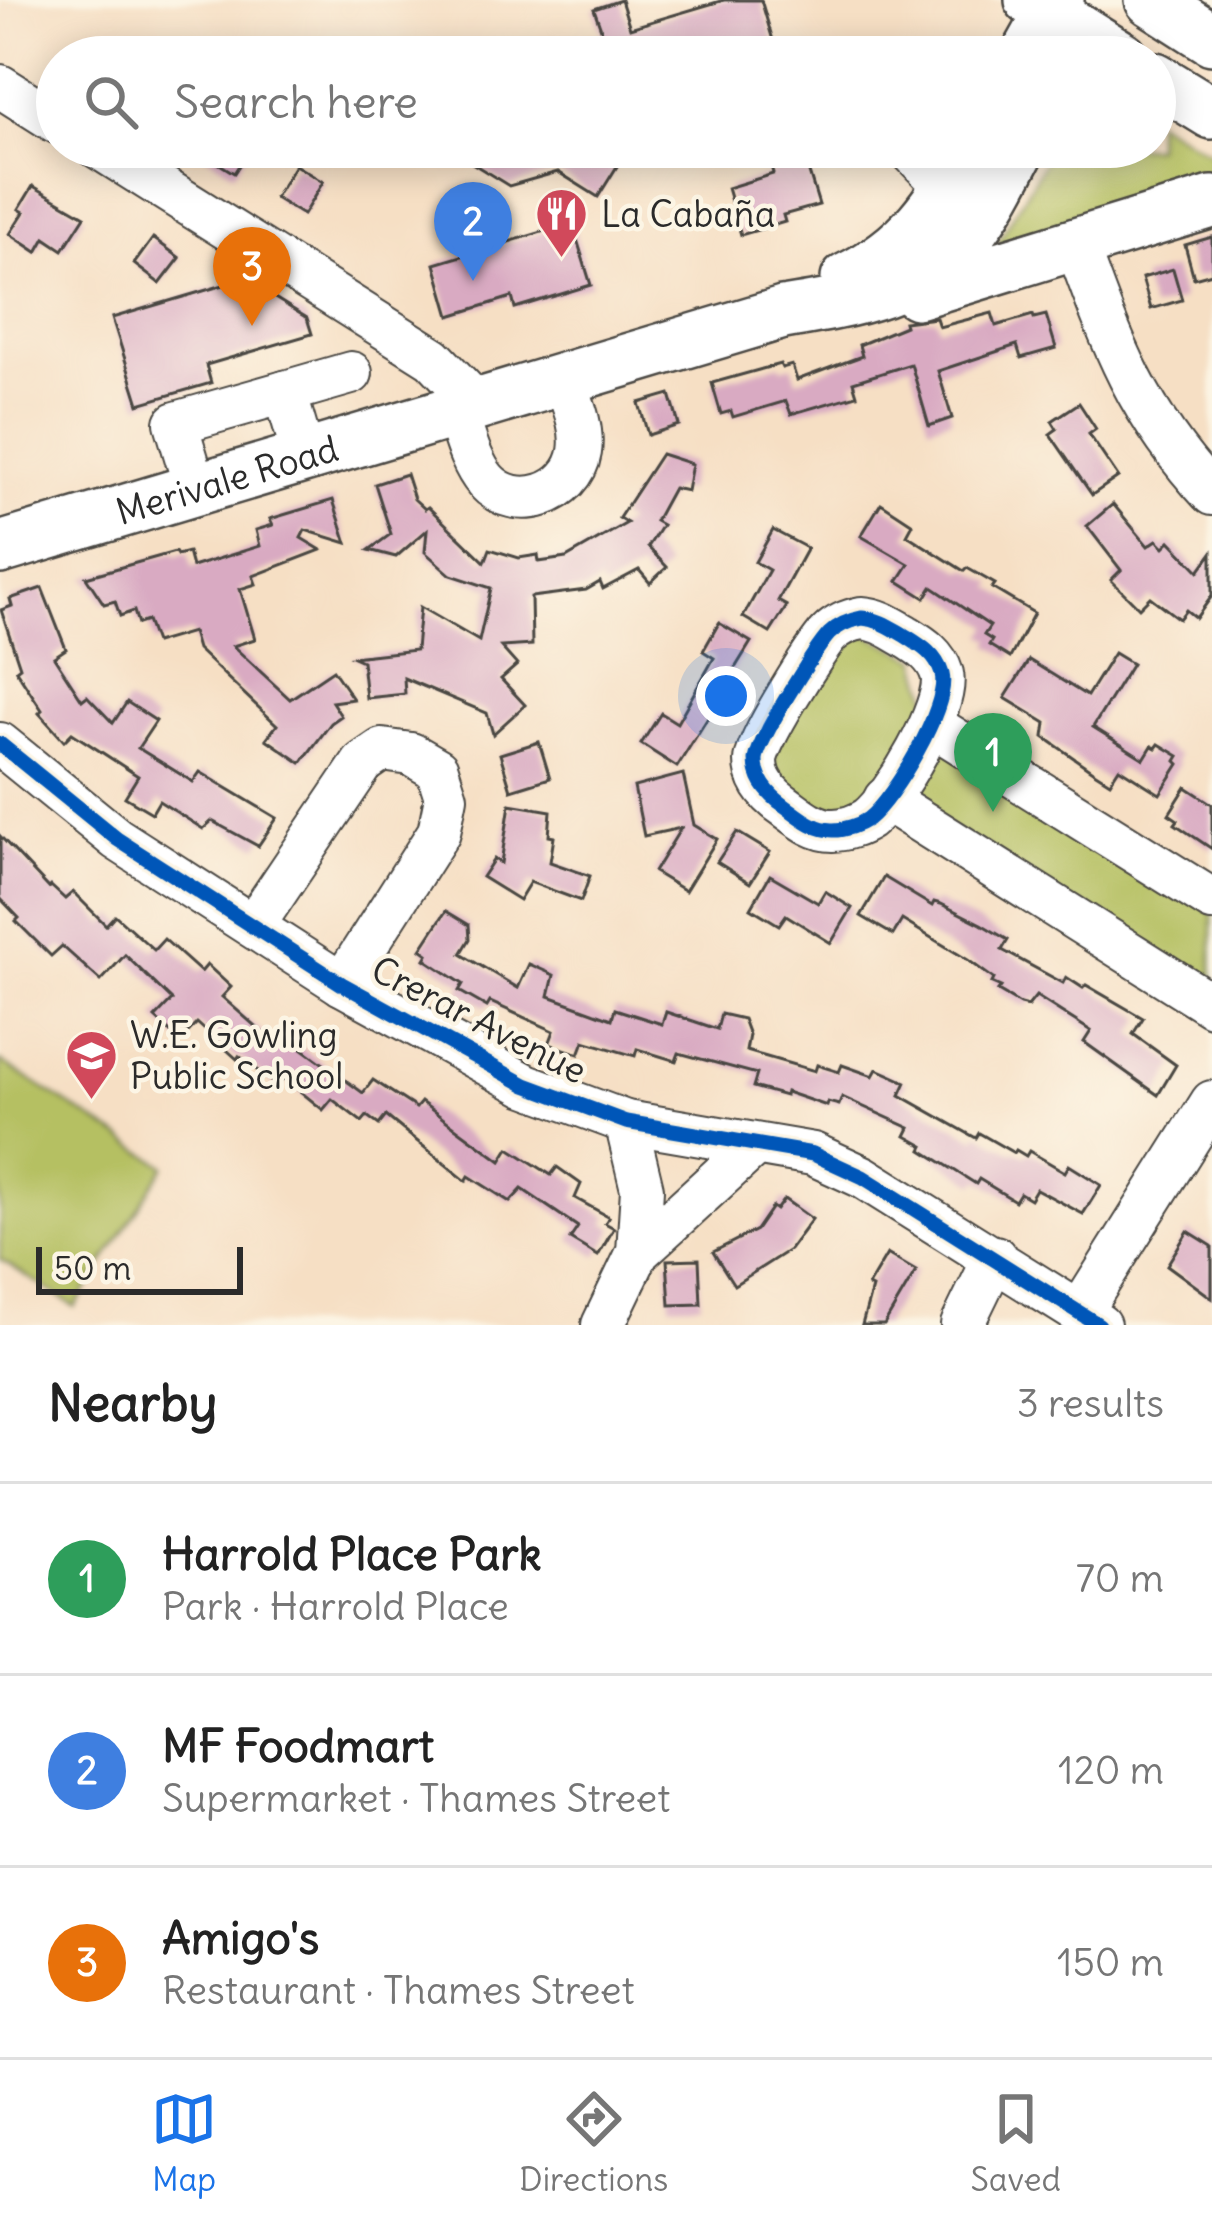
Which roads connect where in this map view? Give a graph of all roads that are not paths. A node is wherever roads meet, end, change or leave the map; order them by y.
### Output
1 (1151, 0) edge
2 (1212, 39) edge
3 (0, 86) edge
4 (1176, 90) edge
5 (36, 109) edge
6 (1212, 113) edge
7 (131, 168) edge
8 (960, 168) edge
9 (1009, 168) edge
10 (1212, 202) edge
11 (1076, 244) junction
12 (850, 302) junction
13 (783, 314) junction
14 (351, 373) dead end
15 (564, 379) junction
16 (285, 392) junction
17 (467, 409) junction
18 (304, 458) junction
19 (196, 490) junction
20 (1212, 494) edge
21 (0, 548) edge
22 (932, 724) junction
23 (0, 744) edge
24 (885, 799) junction
25 (1212, 900) edge
26 (253, 926) junction
27 (342, 984) junction
28 (1212, 1005) edge
29 (1212, 1102) edge
30 (626, 1122) junction
31 (754, 1146) junction
32 (638, 1252) junction
33 (995, 1257) junction
34 (1090, 1319) edge
35 (603, 1325) edge
36 (962, 1325) edge

1 - 2 main road
3 - 5 street
4 - 6 main road
7 - 17 street
8 - 13 main road, Merivale Road
9 - 12 main road, Merivale Road
10 - 11 main road
11 - 12 main road
11 - 20 street
12 - 13 main road, Merivale Road
13 - 15 main road, Merivale Road
14 - 16 street
15 - 17 main road, Merivale Road
15 - 17 street
16 - 18 street
16 - 19 street
17 - 18 main road, Merivale Road
18 - 19 main road, Merivale Road
19 - 21 main road, Merivale Road
22 - 24 street
22 - 24 street
22 - 25 street
23 - 26 street, Crerar Avenue
24 - 28 street
26 - 27 street, Crerar Avenue
26 - 27 street, Crerar Avenue
27 - 30 street, Crerar Avenue
29 - 34 street
30 - 31 street, Crerar Avenue
30 - 32 street
31 - 32 street
31 - 33 street, Crerar Avenue
32 - 35 street
33 - 34 street, Crerar Avenue
33 - 36 street

